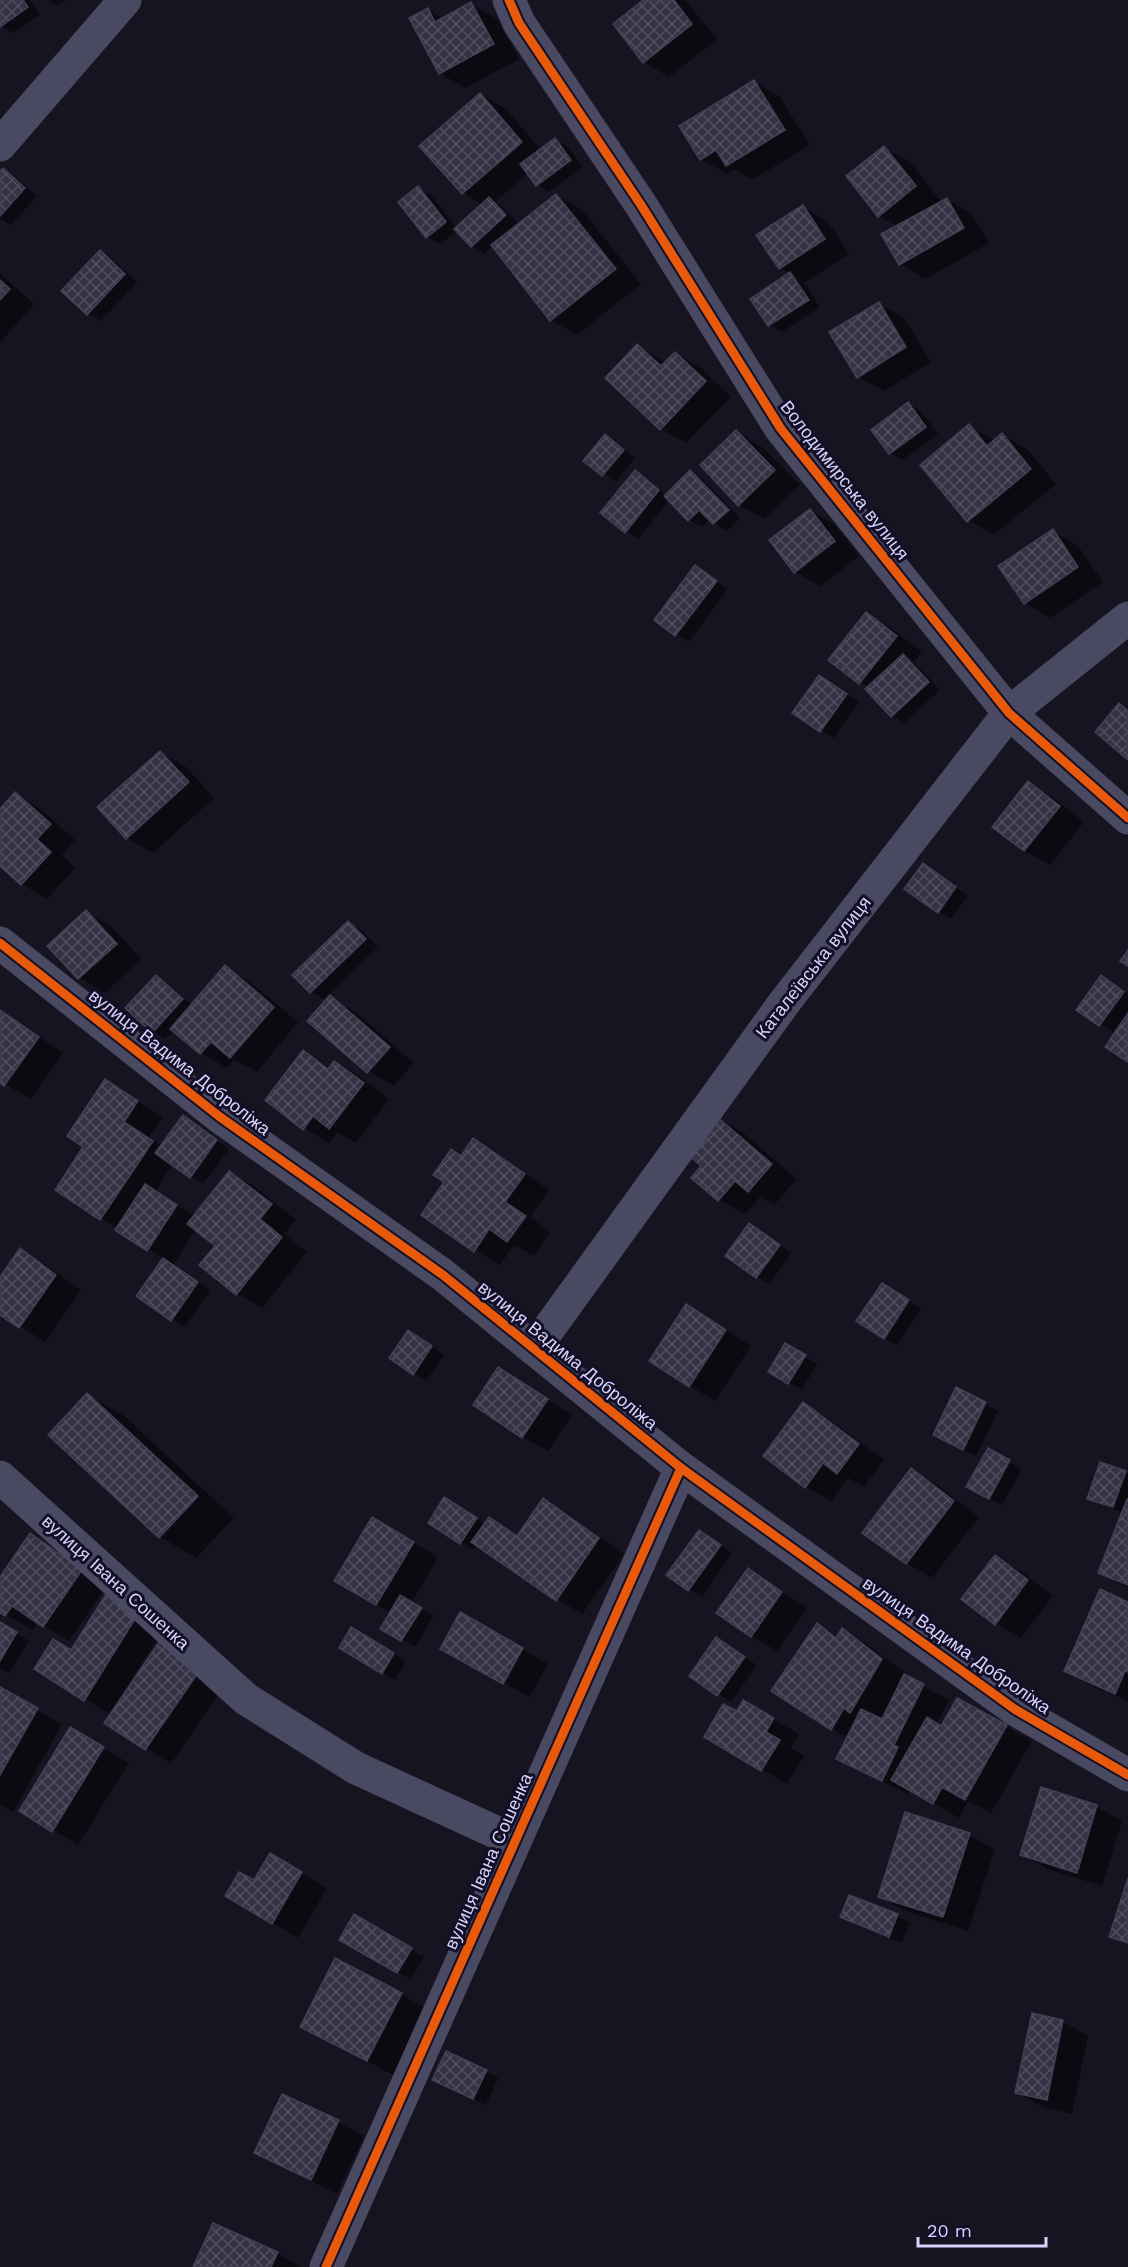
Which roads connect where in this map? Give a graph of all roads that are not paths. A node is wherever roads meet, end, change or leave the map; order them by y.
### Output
1 (126, 0) edge
2 (509, 0) edge
3 (0, 145) edge
4 (1128, 618) edge
5 (1009, 713) junction
6 (1128, 818) edge
7 (0, 943) edge
8 (534, 1349) junction
9 (681, 1468) junction
10 (0, 1477) edge
11 (1128, 1775) edge
12 (515, 1841) junction
13 (326, 2267) edge

1 - 3 street
2 - 5 street, Володимирська вулиця
4 - 5 street, Каталеївська вулиця
5 - 6 street, Володимирська вулиця
5 - 8 street, Каталеївська вулиця
7 - 8 street, вулиця Вадима Доброліжа
8 - 9 street, вулиця Вадима Доброліжа
9 - 11 street, вулиця Вадима Доброліжа
9 - 12 street, вулиця Івана Сошенка
10 - 12 street, вулиця Івана Сошенка
12 - 13 street, вулиця Івана Сошенка

